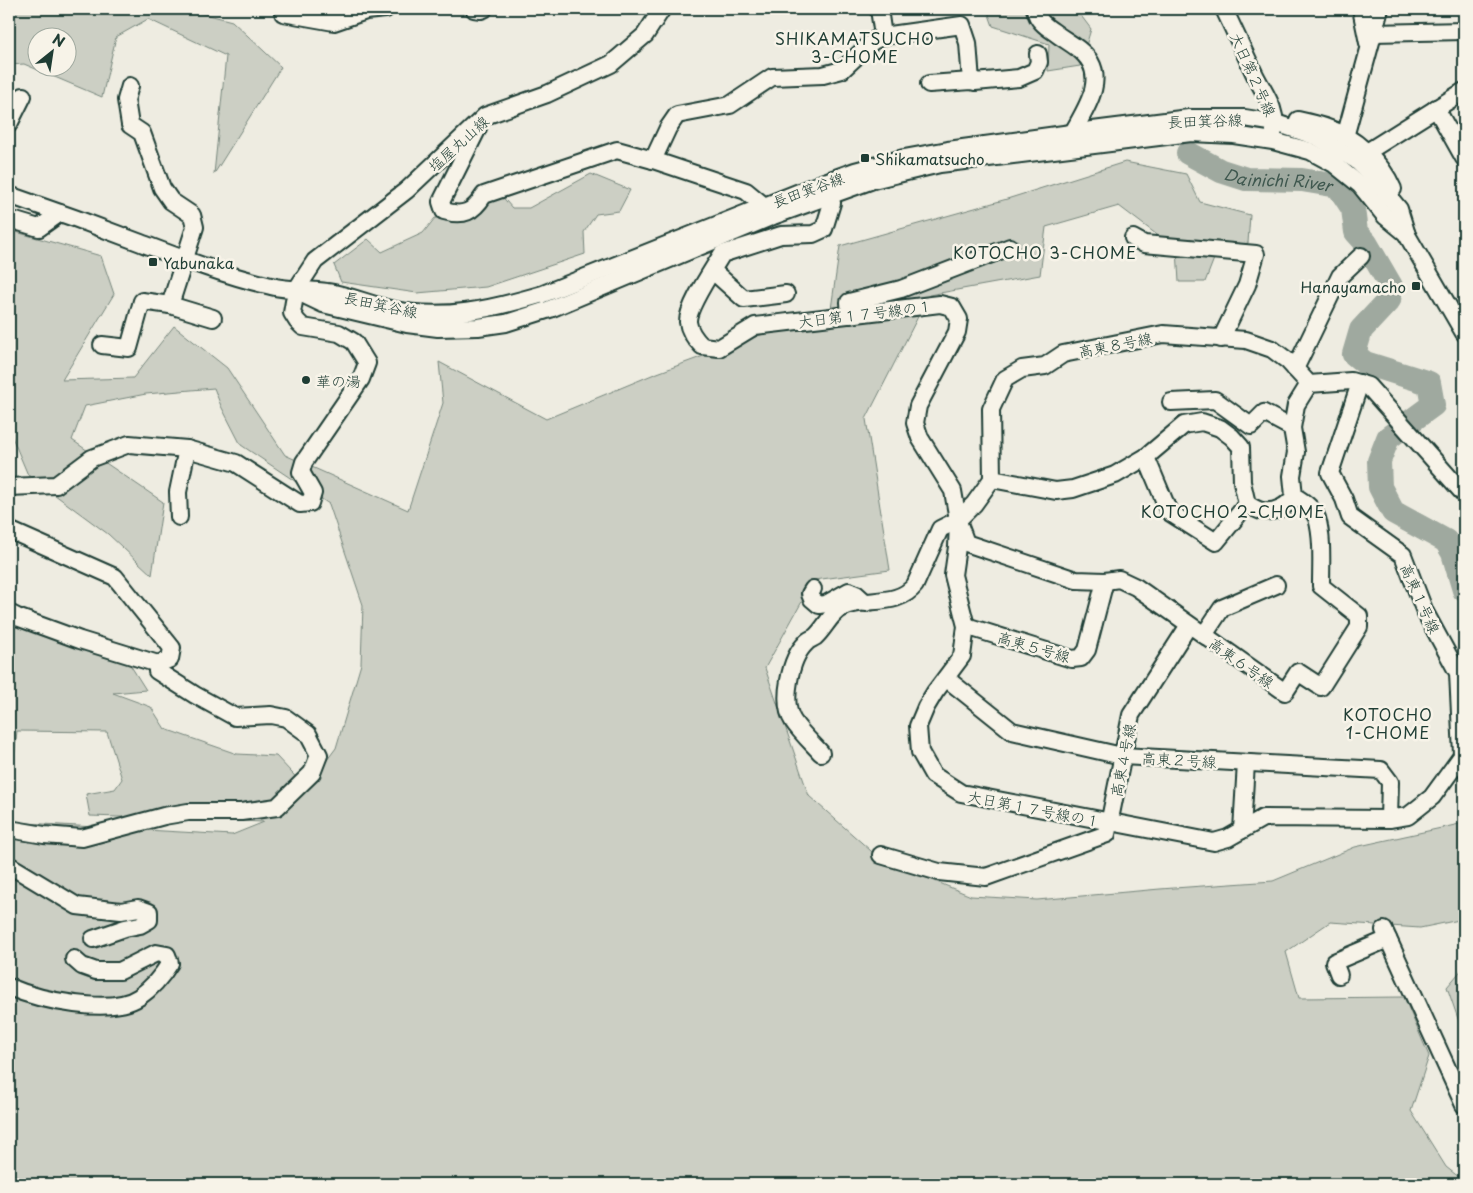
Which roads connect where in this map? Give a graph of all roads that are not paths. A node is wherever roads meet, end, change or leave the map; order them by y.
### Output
1 (284, 9) edge
2 (386, 9) edge
3 (474, 9) edge
4 (484, 9) edge
5 (662, 9) edge
6 (878, 9) edge
7 (1035, 9) edge
8 (1224, 9) edge
9 (1361, 9) edge
10 (1380, 9) edge
11 (1464, 31) edge
12 (883, 36) junction
13 (1371, 39) junction
14 (1038, 54) dead end
15 (971, 81) junction
16 (929, 84) dead end
17 (130, 86) dead end
18 (1464, 92) edge
19 (23, 96) dead end
20 (1436, 108) junction
21 (485, 116) junction
22 (1276, 123) junction
23 (9, 124) edge
24 (1072, 134) junction
25 (1345, 137) junction
26 (1273, 141) junction
27 (1367, 152) junction
28 (1464, 158) edge
29 (654, 160) junction
30 (9, 195) edge
31 (826, 196) junction
32 (763, 205) junction
33 (1399, 209) junction
34 (60, 213) junction
35 (9, 219) edge
36 (1407, 234) junction
37 (1134, 238) dead end
38 (1010, 247) dead end
39 (1361, 256) dead end
40 (185, 260) junction
41 (713, 271) junction
42 (296, 290) junction
43 (786, 294) dead end
44 (170, 305) junction
45 (850, 315) junction
46 (214, 318) dead end
47 (1464, 333) edge
48 (1221, 338) junction
49 (102, 345) dead end
50 (1295, 369) junction
51 (1309, 384) junction
52 (1365, 386) junction
53 (1171, 402) dead end
54 (1292, 428) junction
55 (187, 449) junction
56 (1146, 457) junction
57 (992, 479) junction
58 (9, 487) edge
59 (1464, 494) edge
60 (1294, 496) junction
61 (1247, 504) junction
62 (179, 517) dead end
63 (958, 520) junction
64 (9, 530) edge
65 (1105, 581) junction
66 (1276, 585) dead end
67 (813, 589) dead end
68 (866, 602) junction
69 (9, 613) edge
70 (1189, 625) junction
71 (966, 626) junction
72 (1204, 635) junction
73 (158, 664) junction
74 (947, 678) junction
75 (821, 753) dead end
76 (1463, 753) edge
77 (1122, 756) junction
78 (1246, 762) junction
79 (1389, 818) junction
80 (1110, 823) junction
81 (9, 829) edge
82 (1242, 830) junction
83 (881, 855) dead end
84 (9, 865) edge
85 (93, 939) dead end
86 (74, 959) dead end
87 (1339, 975) dead end
88 (9, 988) edge
89 (1464, 1106) edge

1 - 2 street
3 - 4 street
5 - 21 street, 塩屋丸山線
6 - 12 street
7 - 24 street
8 - 22 street, 大日第２号線
9 - 13 street
10 - 13 street
11 - 13 street
12 - 15 street
12 - 29 street
13 - 25 street
14 - 15 street
15 - 16 street
17 - 40 street
18 - 20 street
19 - 23 street
20 - 27 street
20 - 28 street
21 - 29 street
21 - 42 street, 塩屋丸山線
22 - 24 street, 長田箕谷線
22 - 25 street
22 - 26 street, 大日第２号線
22 - 33 street, 長田箕谷線
24 - 32 street, 長田箕谷線
25 - 27 street
26 - 31 street, 長田箕谷線
26 - 36 street, 長田箕谷線
27 - 33 street
29 - 32 street
30 - 34 street, 長田箕谷線
31 - 41 street
31 - 42 street, 長田箕谷線
32 - 42 street, 長田箕谷線
33 - 36 street, 長田箕谷線
34 - 35 street
34 - 40 street, 長田箕谷線
36 - 47 street, 長田箕谷線
37 - 48 street
38 - 45 street
39 - 50 street
40 - 42 street, 長田箕谷線
40 - 44 street
41 - 43 street
41 - 45 street, 大日第１７号線の１
42 - 55 street
44 - 46 street
44 - 49 street
45 - 63 street, 大日第１７号線の１
48 - 50 street, 高東８号線
48 - 57 street, 高東８号線
50 - 51 street, 高東８号線
51 - 52 street
51 - 54 street
52 - 59 street
52 - 76 street, 高東１号線
53 - 54 street
54 - 60 street
55 - 58 street
55 - 62 street
56 - 57 street
56 - 61 street
56 - 61 street
57 - 63 street
60 - 61 street
60 - 72 street, 高東６号線
63 - 65 street, 高東６号線
63 - 68 street
63 - 71 street, 大日第１７号線の１
64 - 73 street
65 - 70 street, 高東６号線
65 - 71 street, 高東５号線
66 - 72 street
67 - 68 street
68 - 75 street
69 - 73 street
70 - 72 street, 高東６号線
70 - 77 street, 高東４号線
71 - 74 street, 大日第１７号線の１
73 - 81 street
74 - 77 street, 高東２号線
74 - 80 street, 大日第１７号線の１
76 - 79 street, 大日第１７号線の１
77 - 78 street, 高東２号線
77 - 80 street, 高東４号線
78 - 79 street, 高東２号線
78 - 82 street
79 - 82 street, 大日第１７号線の１
80 - 82 street, 大日第１７号線の１
80 - 83 street
84 - 85 street
86 - 88 street
87 - 89 street

